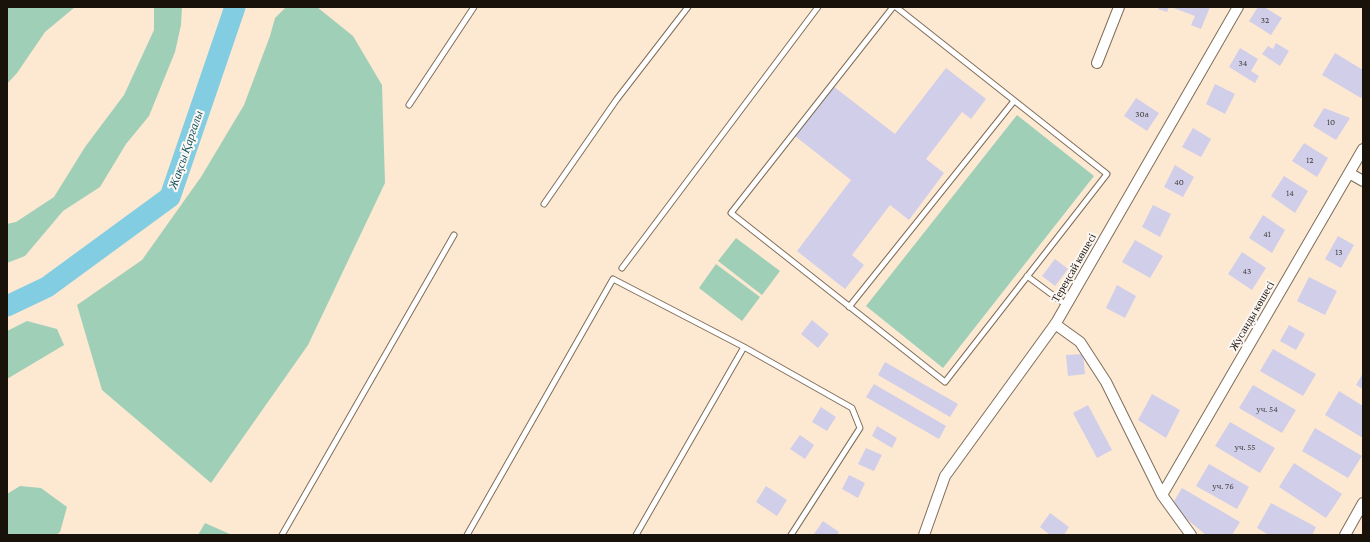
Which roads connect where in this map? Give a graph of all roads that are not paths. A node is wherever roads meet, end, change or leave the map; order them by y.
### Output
1 (474, 7) edge
2 (688, 7) edge
3 (818, 7) edge
4 (894, 7) edge
5 (1119, 7) edge
6 (1238, 7) edge
7 (1097, 63) dead end
8 (1014, 101) junction
9 (409, 105) dead end
10 (1363, 149) edge
11 (1349, 173) junction
12 (1363, 181) edge
13 (544, 204) dead end
14 (454, 235) dead end
15 (622, 268) dead end
16 (1027, 276) junction
17 (1066, 305) junction
18 (849, 307) junction
19 (1055, 324) junction
20 (744, 347) junction
21 (1162, 495) junction
22 (1363, 503) edge
23 (282, 535) edge
24 (467, 535) edge
25 (636, 535) edge
26 (791, 535) edge
27 (924, 535) edge
28 (1191, 535) edge
29 (1345, 535) edge

1 - 9 lane
2 - 13 lane
3 - 15 lane
4 - 8 lane
4 - 18 lane
5 - 7 street
6 - 17 street, Тереңсай көшесі
8 - 16 lane
8 - 18 lane
10 - 11 street, Жусанды көшесі
11 - 12 street
11 - 21 street, Жусанды көшесі
14 - 23 lane
16 - 17 lane
16 - 18 lane
17 - 19 street, Тереңсай көшесі
19 - 21 street
19 - 27 street, Тереңсай көшесі
20 - 24 lane
20 - 25 lane
20 - 26 lane
21 - 28 street
22 - 29 street

